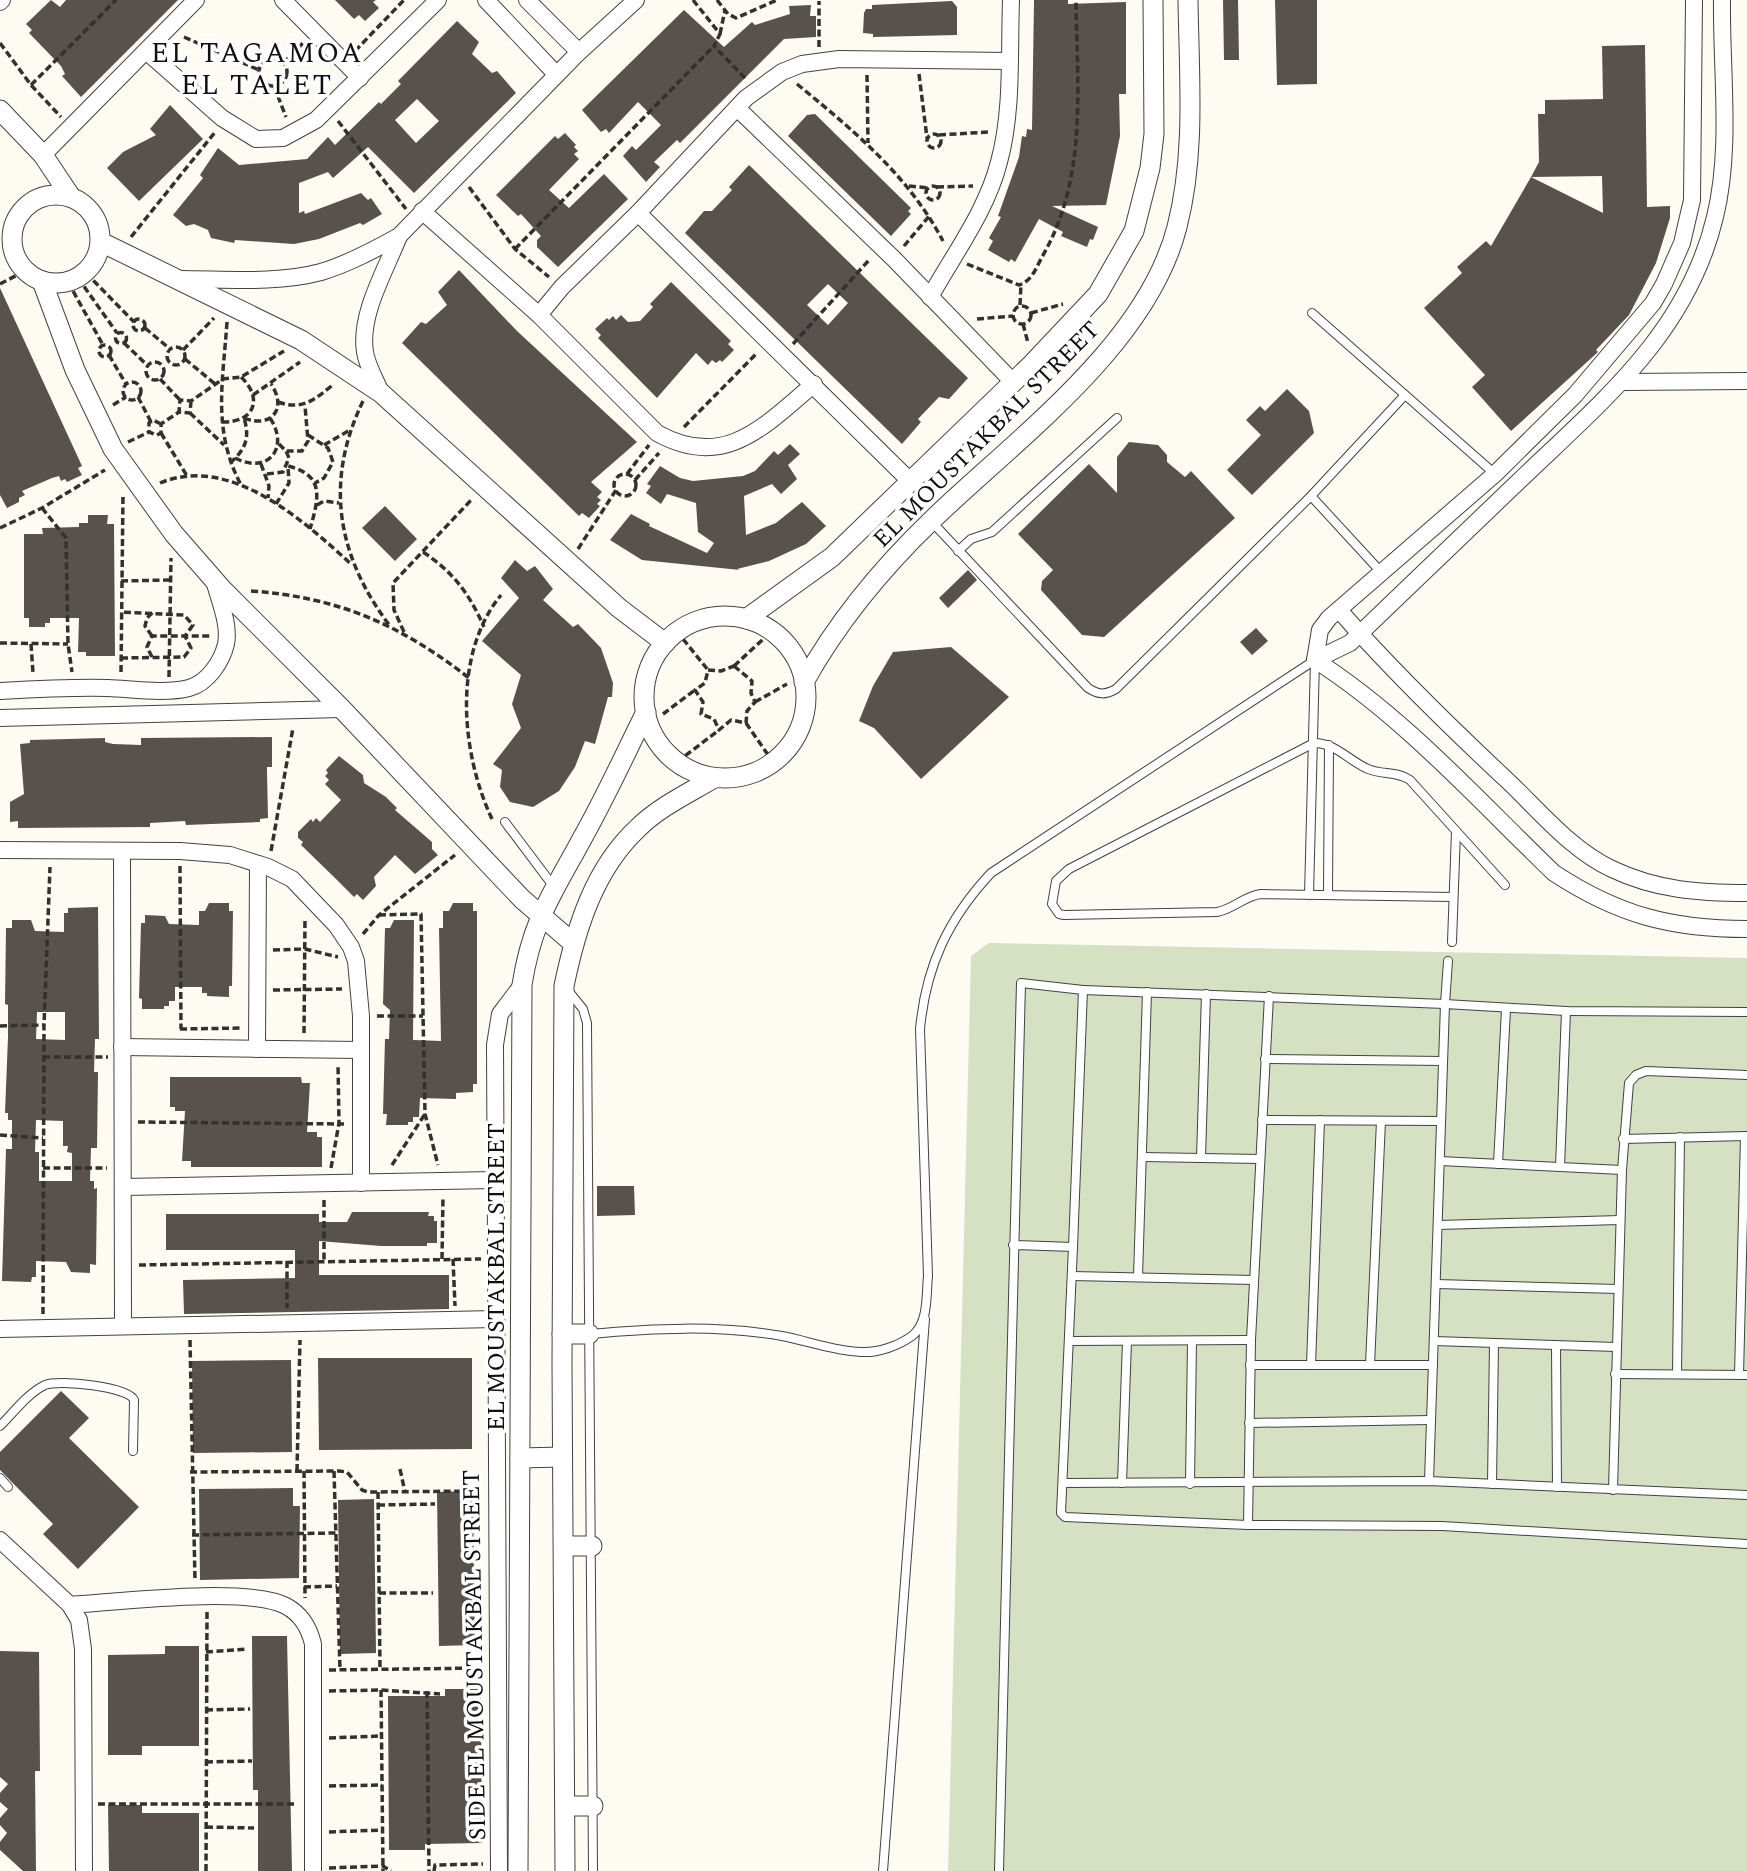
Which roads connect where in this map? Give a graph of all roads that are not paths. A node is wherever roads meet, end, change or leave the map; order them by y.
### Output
1 (197, 0) edge
2 (283, 0) edge
3 (438, 0) edge
4 (486, 0) edge
5 (527, 0) edge
6 (636, 0) edge
7 (1011, 0) edge
8 (1153, 0) edge
9 (1188, 0) edge
10 (1694, 0) edge
11 (1722, 0) edge
12 (146, 51) junction
13 (579, 52) junction
14 (1009, 61) junction
15 (556, 74) junction
16 (360, 78) junction
17 (737, 108) junction
18 (0, 110) edge
19 (43, 155) junction
20 (71, 197) junction
21 (638, 213) junction
22 (418, 215) junction
23 (6, 229) edge
24 (399, 236) junction
25 (101, 242) junction
26 (34, 276) junction
27 (180, 279) junction
28 (930, 297) junction
29 (1312, 313) dead end
30 (539, 315) junction
31 (1747, 380) edge
32 (1013, 382) junction
33 (1624, 382) junction
34 (814, 384) junction
35 (376, 390) junction
36 (1405, 395) junction
37 (1117, 418) dead end
38 (1494, 474) junction
39 (910, 481) junction
40 (1311, 496) junction
41 (931, 521) junction
42 (958, 551) junction
43 (1381, 572) junction
44 (218, 583) junction
45 (1339, 610) junction
46 (746, 619) junction
47 (1359, 634) junction
48 (671, 637) junction
49 (1315, 660) junction
50 (804, 679) junction
51 (0, 691) edge
52 (342, 709) junction
53 (0, 718) edge
54 (647, 718) junction
55 (1314, 743) junction
56 (1329, 745) junction
57 (714, 778) junction
58 (505, 822) dead end
59 (1456, 831) junction
60 (0, 850) edge
61 (122, 851) junction
62 (263, 865) junction
63 (1505, 885) dead end
64 (554, 887) junction
65 (1747, 893) edge
66 (1309, 895) junction
67 (1328, 895) junction
68 (1453, 897) junction
69 (539, 915) junction
70 (1747, 929) edge
71 (1452, 942) dead end
72 (573, 943) junction
73 (1448, 961) dead end
74 (522, 985) junction
75 (564, 986) junction
76 (1083, 990) junction
77 (1147, 992) junction
78 (1206, 994) junction
79 (1269, 996) junction
80 (1445, 1004) junction
81 (1506, 1009) junction
82 (1566, 1011) junction
83 (1747, 1012) edge
84 (257, 1049) junction
85 (360, 1050) junction
86 (122, 1052) junction
87 (1265, 1059) junction
88 (1443, 1061) junction
89 (1747, 1075) edge
90 (1262, 1120) junction
91 (1320, 1120) junction
92 (1381, 1121) junction
93 (1441, 1121) junction
94 (1746, 1136) edge
95 (1680, 1137) junction
96 (1623, 1139) junction
97 (1142, 1157) junction
98 (1201, 1158) junction
99 (1260, 1159) junction
100 (1440, 1161) junction
101 (1498, 1164) junction
102 (1560, 1167) junction
103 (1622, 1170) junction
104 (494, 1180) junction
105 (361, 1183) junction
106 (123, 1187) junction
107 (1620, 1220) junction
108 (1438, 1225) junction
109 (1013, 1245) junction
110 (1073, 1247) junction
111 (1072, 1276) junction
112 (1138, 1277) junction
113 (1254, 1280) junction
114 (1436, 1284) junction
115 (1618, 1289) junction
116 (925, 1313) junction
117 (496, 1319) junction
118 (123, 1325) junction
119 (0, 1329) edge
120 (562, 1334) junction
121 (589, 1334) junction
122 (1251, 1340) junction
123 (1069, 1341) junction
124 (1127, 1341) junction
125 (1192, 1341) junction
126 (1434, 1341) junction
127 (1494, 1343) junction
128 (1556, 1345) junction
129 (1616, 1347) junction
130 (1250, 1365) junction
131 (1311, 1365) junction
132 (1370, 1365) junction
133 (1433, 1365) junction
134 (1615, 1374) junction
135 (1677, 1374) junction
136 (1743, 1375) edge
137 (1431, 1420) junction
138 (1249, 1423) junction
139 (0, 1426) edge
140 (133, 1451) dead end
141 (562, 1457) junction
142 (520, 1458) junction
143 (0, 1478) edge
144 (1429, 1481) junction
145 (1063, 1483) junction
146 (1122, 1483) junction
147 (1189, 1484) junction
148 (1248, 1484) junction
149 (1492, 1484) junction
150 (8, 1486) dead end
151 (1557, 1487) junction
152 (1613, 1490) junction
153 (1747, 1495) edge
154 (1248, 1525) junction
155 (0, 1540) edge
156 (1747, 1545) edge
157 (564, 1546) junction
158 (592, 1546) junction
159 (70, 1605) junction
160 (565, 1806) junction
161 (593, 1806) junction
162 (499, 1867) edge
163 (313, 1870) edge
164 (84, 1871) edge
165 (517, 1871) edge
166 (565, 1871) edge
167 (593, 1871) edge
168 (883, 1871) edge
169 (999, 1871) edge

1 - 12 street
2 - 16 street
3 - 16 street
4 - 15 street
5 - 13 street
6 - 13 street
7 - 14 street
8 - 32 street, EL MOUSTAKBAL STREET
9 - 41 street, EL MOUSTAKBAL STREET
10 - 38 street
11 - 33 street
12 - 16 street
12 - 19 street
13 - 15 street
14 - 17 street
14 - 28 street
15 - 22 street
17 - 21 street
17 - 28 street
18 - 19 street
19 - 20 street
20 - 23 street
20 - 25 street
21 - 30 street
21 - 34 street
22 - 24 street
22 - 30 street
23 - 26 street
24 - 27 street
24 - 35 street
25 - 26 street
25 - 27 street
26 - 44 street
27 - 35 street
28 - 32 street
29 - 36 lane
30 - 34 street
31 - 33 street
32 - 39 street, EL MOUSTAKBAL STREET
33 - 47 street
34 - 39 street
35 - 48 street
36 - 38 lane
36 - 40 lane
37 - 42 lane
38 - 43 street
39 - 46 street, EL MOUSTAKBAL STREET
40 - 42 lane
40 - 43 lane
41 - 42 lane
41 - 50 street, EL MOUSTAKBAL STREET
43 - 45 street
44 - 51 street
44 - 52 street
45 - 47 street
45 - 49 street
46 - 48 street
46 - 50 street
47 - 49 street
47 - 65 street
48 - 54 street
49 - 55 lane
49 - 70 street
49 - 116 lane
50 - 57 street
52 - 53 street
52 - 69 street
54 - 57 street
54 - 64 street, EL MOUSTAKBAL STREET
55 - 56 lane
55 - 66 lane
55 - 66 lane
56 - 59 lane
56 - 67 lane
57 - 72 street
58 - 64 lane
59 - 63 lane
59 - 68 lane
60 - 61 street
61 - 62 street
61 - 86 street
62 - 84 street
62 - 85 street
64 - 69 street, EL MOUSTAKBAL STREET
66 - 67 lane
67 - 68 lane
68 - 71 lane
69 - 72 street
69 - 74 street, EL MOUSTAKBAL STREET
72 - 75 street
73 - 80 lane
74 - 104 street, SIDE EL MOUSTAKBAL STREET
74 - 142 street, EL MOUSTAKBAL STREET
75 - 120 street
75 - 121 lane
76 - 77 lane
76 - 109 lane
76 - 110 lane
77 - 78 lane
77 - 97 lane
78 - 79 lane
78 - 98 lane
79 - 80 lane
79 - 87 lane
80 - 81 lane
80 - 88 lane
81 - 82 lane
81 - 101 lane
82 - 83 lane
82 - 102 lane
84 - 85 street
84 - 86 street
85 - 105 street
86 - 106 street
87 - 88 lane
87 - 90 lane
88 - 93 lane
89 - 96 lane
90 - 91 lane
90 - 99 lane
91 - 92 lane
91 - 131 lane
92 - 93 lane
92 - 132 lane
93 - 100 lane
94 - 95 lane
94 - 136 lane
95 - 96 lane
95 - 135 lane
96 - 103 lane
97 - 98 lane
97 - 112 lane
98 - 99 lane
99 - 113 lane
100 - 101 lane
100 - 108 lane
101 - 102 lane
102 - 103 lane
103 - 107 lane
104 - 105 street
104 - 117 street, SIDE EL MOUSTAKBAL STREET
105 - 106 street
106 - 118 street
107 - 108 lane
107 - 115 lane
108 - 114 lane
109 - 110 lane
109 - 169 lane
110 - 111 lane
111 - 112 lane
111 - 123 lane
112 - 113 lane
113 - 122 lane
114 - 115 lane
114 - 126 lane
115 - 129 lane
116 - 121 lane
116 - 168 lane
117 - 118 street
117 - 162 street, SIDE EL MOUSTAKBAL STREET
118 - 119 street
120 - 121 street
120 - 141 street
121 - 158 lane
122 - 125 lane
122 - 130 lane
123 - 124 lane
123 - 145 lane
124 - 125 lane
124 - 146 lane
125 - 147 lane
126 - 127 lane
126 - 133 lane
127 - 128 lane
127 - 149 lane
128 - 129 lane
128 - 151 lane
129 - 134 lane
130 - 131 lane
130 - 138 lane
131 - 132 lane
132 - 133 lane
133 - 137 lane
134 - 135 lane
134 - 152 lane
135 - 136 lane
137 - 138 lane
137 - 144 lane
138 - 148 lane
139 - 140 lane
141 - 142 street
141 - 157 street
142 - 165 street, EL MOUSTAKBAL STREET
143 - 150 lane
144 - 148 lane
144 - 149 lane
145 - 146 lane
145 - 154 lane
146 - 147 lane
147 - 148 lane
148 - 154 lane
149 - 151 lane
151 - 152 lane
152 - 153 lane
154 - 156 lane
155 - 159 street
157 - 158 street
157 - 160 street
158 - 161 lane
159 - 163 street
159 - 164 street
160 - 161 street
160 - 166 street
161 - 167 lane

